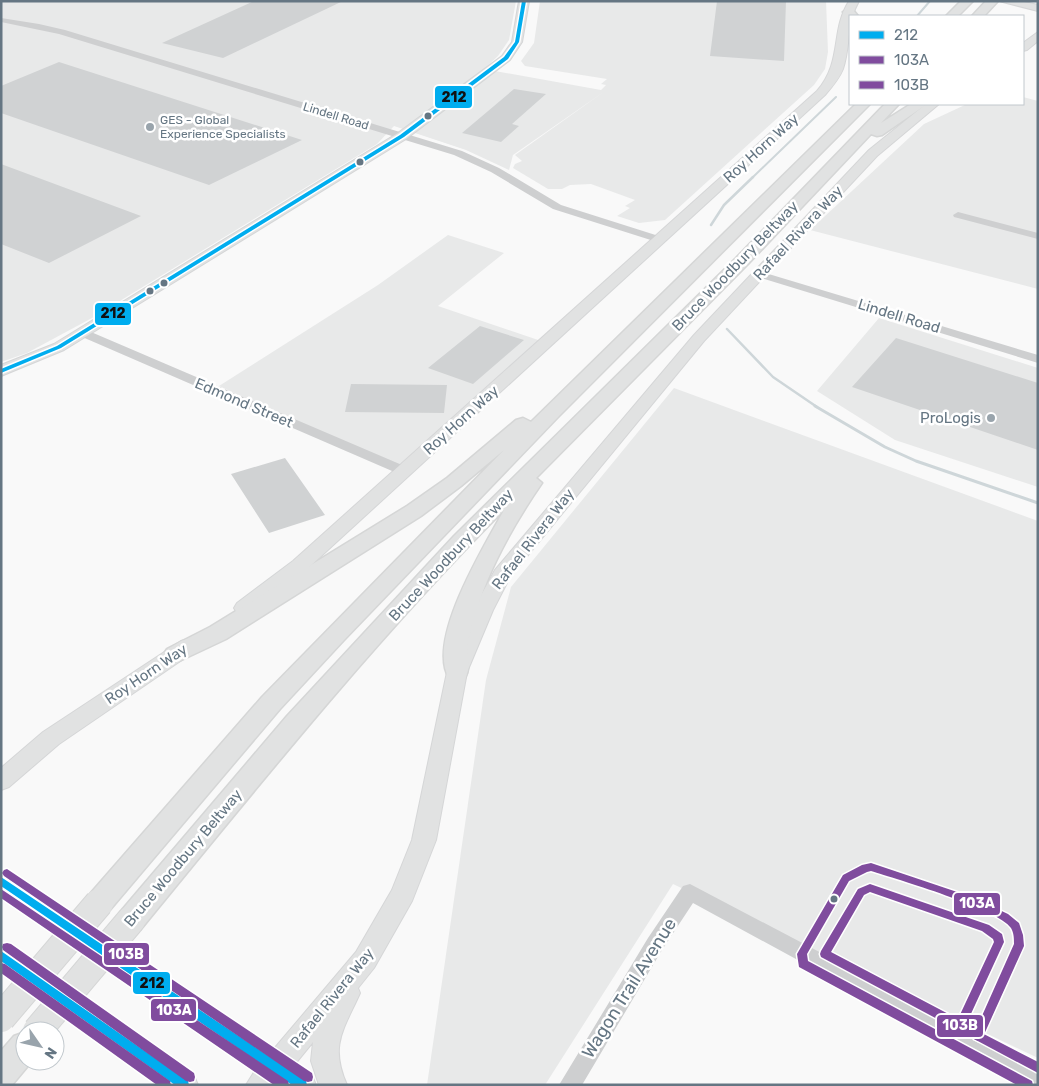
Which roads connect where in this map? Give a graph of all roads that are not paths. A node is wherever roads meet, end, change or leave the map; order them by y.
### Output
1 (524, 1) edge
2 (968, 1) edge
3 (993, 1) edge
4 (1004, 1) edge
5 (1021, 5) joint
6 (1038, 8) edge
7 (852, 10) edge
8 (953, 15) edge
9 (979, 15) edge
10 (1, 20) edge
11 (1038, 35) edge
12 (1024, 47) edge
13 (849, 102) edge
14 (861, 105) edge
15 (891, 105) edge
16 (918, 105) edge
17 (932, 105) edge
18 (842, 123) junction
19 (402, 136) junction
20 (804, 193) junction
21 (958, 215) dead end
22 (1038, 236) edge
23 (661, 240) junction
24 (760, 274) junction
25 (84, 333) junction
26 (616, 349) junction
27 (1038, 359) edge
28 (1, 371) edge
29 (567, 434) junction
30 (404, 471) junction
31 (175, 655) junction
32 (457, 672) junction
33 (51, 738) junction
34 (1, 771) edge
35 (1, 781) edge
36 (1, 881) edge
37 (1, 955) edge
38 (364, 960) junction
39 (1, 1018) edge
40 (45, 1021) edge
41 (15, 1058) edge
42 (1, 1075) edge
43 (268, 1075) edge
44 (1038, 1079) edge
45 (184, 1085) edge
46 (302, 1085) edge
47 (333, 1085) edge
48 (570, 1085) edge

1 - 19 main road
2 - 8 highway
3 - 9 highway
4 - 5 main road
5 - 6 main road
7 - 23 main road, Roy Horn Way
10 - 19 street, Lindell Road
11 - 12 main road
13 - 18 highway
14 - 18 highway, Bruce Woodbury Beltway
15 - 20 highway, Bruce Woodbury Beltway
16 - 20 highway
17 - 24 main road, Rafael Rivera Way
18 - 26 highway, Bruce Woodbury Beltway
19 - 23 street, Lindell Road
19 - 25 main road
20 - 29 highway, Bruce Woodbury Beltway
21 - 22 street
23 - 30 main road, Roy Horn Way
24 - 27 street, Lindell Road
24 - 32 main road, Rafael Rivera Way
25 - 28 main road
25 - 30 street, Edmond Street
26 - 31 highway
26 - 39 highway, Bruce Woodbury Beltway, bridge
29 - 32 highway
29 - 40 highway, Bruce Woodbury Beltway, bridge
30 - 31 main road, Roy Horn Way
31 - 33 main road, Roy Horn Way
32 - 38 main road, Rafael Rivera Way
33 - 34 main road
33 - 35 main road, Roy Horn Way
36 - 43 main road
37 - 45 main road
38 - 43 main road, Rafael Rivera Way
38 - 47 main road
41 - 42 highway
43 - 46 main road
44 - 48 street, Wagon Trail Avenue

